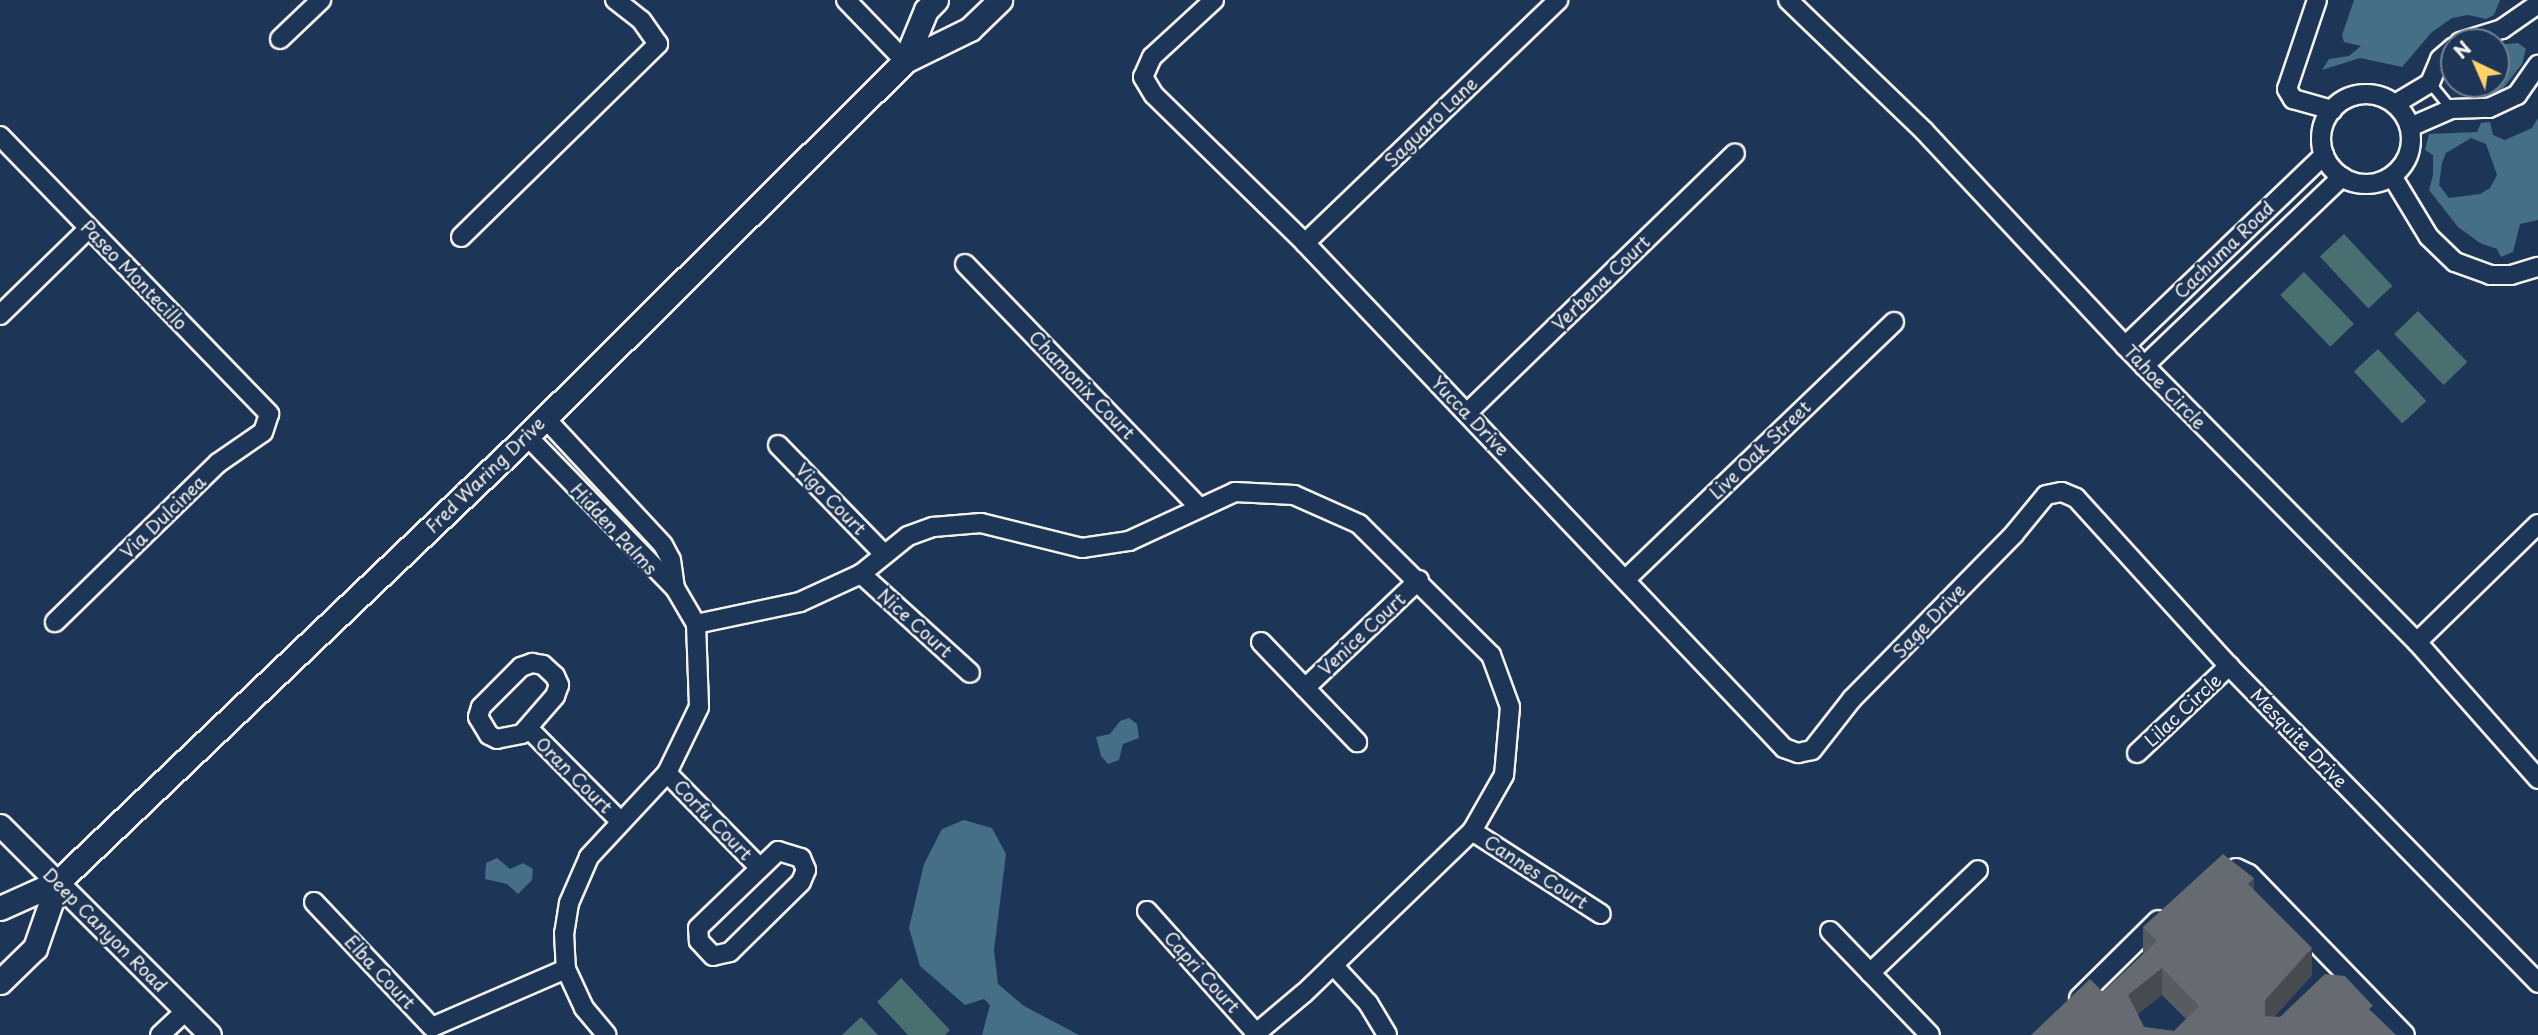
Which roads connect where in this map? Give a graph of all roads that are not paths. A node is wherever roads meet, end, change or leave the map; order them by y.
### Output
1 (321, 0) edge
2 (615, 0) edge
3 (846, 0) edge
4 (936, 0) edge
5 (1000, 0) edge
6 (1214, 0) edge
7 (1558, 0) edge
8 (1788, 0) edge
9 (2317, 0) edge
10 (2538, 4) edge
11 (2503, 28) edge
12 (280, 39) dead end
13 (2440, 59) edge
14 (905, 61) junction
15 (2538, 65) edge
16 (2430, 83) junction
17 (2395, 104) junction
18 (2451, 108) junction
19 (2332, 110) junction
20 (2410, 127) junction
21 (0, 136) edge
22 (1735, 153) dead end
23 (2324, 155) junction
24 (2392, 176) junction
25 (2342, 177) junction
26 (89, 228) junction
27 (461, 237) dead end
28 (1305, 243) junction
29 (965, 264) dead end
30 (2538, 267) edge
31 (0, 315) edge
32 (1894, 322) dead end
33 (2125, 346) junction
34 (2144, 366) junction
35 (1467, 413) junction
36 (269, 414) joint
37 (545, 418) junction
38 (527, 436) junction
39 (778, 445) dead end
40 (2062, 492) joint
41 (1198, 506) junction
42 (640, 520) junction
43 (2538, 524) edge
44 (622, 538) junction
45 (883, 554) junction
46 (861, 574) junction
47 (1627, 578) junction
48 (1419, 580) junction
49 (675, 588) junction
50 (55, 622) dead end
51 (696, 624) junction
52 (1261, 642) dead end
53 (2417, 642) junction
54 (2230, 666) junction
55 (970, 673) dead end
56 (1305, 688) junction
57 (528, 728) junction
58 (1357, 742) dead end
59 (1797, 753) joint
60 (2137, 753) dead end
61 (667, 773) junction
62 (2538, 779) edge
63 (620, 821) junction
64 (0, 825) edge
65 (1472, 831) junction
66 (758, 866) junction
67 (2219, 867) edge
68 (1978, 870) dead end
69 (58, 882) junction
70 (314, 902) dead end
71 (0, 908) edge
72 (2169, 909) edge
73 (1147, 911) dead end
74 (1601, 914) dead end
75 (1830, 931) dead end
76 (1333, 965) junction
77 (566, 969) junction
78 (1870, 974) junction
79 (0, 982) edge
80 (2538, 984) edge
81 (186, 1011) junction
82 (2061, 1016) edge
83 (1255, 1034) edge
84 (160, 1035) edge
85 (210, 1035) edge
86 (607, 1035) edge
87 (1387, 1035) edge
88 (1930, 1035) edge
89 (2404, 1035) edge

1 - 12 street
2 - 27 street
3 - 14 street
4 - 14 main road, Fred Waring Drive
5 - 14 main road, Fred Waring Drive
6 - 28 street, Yucca Drive
7 - 28 street, Saguaro Lane
8 - 33 street, Tahoe Circle
9 - 19 street
10 - 11 street
13 - 16 street
14 - 37 main road, Fred Waring Drive
15 - 18 street
16 - 17 street
16 - 18 lane
17 - 19 street
17 - 20 street
18 - 20 street
19 - 23 street
20 - 24 street
21 - 26 street, Paseo Montecillo
22 - 35 street, Verbena Court
23 - 25 street
23 - 33 street, Cachuma Road
24 - 25 street
24 - 30 street
25 - 34 street, Cachuma Road
26 - 31 street
26 - 36 street, Paseo Montecillo
28 - 35 street, Yucca Drive
29 - 41 street, Chamonix Court
32 - 47 street, Live Oak Street
33 - 34 street, Tahoe Circle
34 - 53 street, Tahoe Circle
35 - 47 street, Yucca Drive
36 - 50 street, Via Dulcinea
37 - 38 main road, Fred Waring Drive
37 - 42 street
38 - 44 street, Hidden Palms
38 - 69 main road, Fred Waring Drive
39 - 45 street, Vigo Court
40 - 54 street, Mesquite Drive
40 - 59 street, Sage Drive
41 - 45 street
41 - 48 street
42 - 44 street
42 - 49 street
43 - 53 street
44 - 49 street, Hidden Palms
45 - 46 street
46 - 51 street
46 - 55 street, Nice Court
47 - 59 street, Yucca Drive
48 - 56 street, Venice Court
48 - 65 street
49 - 51 street, Hidden Palms
51 - 61 street
52 - 56 street, Venice Court
53 - 62 street, Tahoe Circle
54 - 60 street, Lilac Circle
54 - 80 street, Mesquite Drive
56 - 58 street, Venice Court
57 - 57 street
57 - 63 street, Oran Court
61 - 63 street
61 - 66 street, Corfu Court
63 - 77 street
64 - 69 street, Deep Canyon Road
65 - 74 street, Cannes Court
65 - 76 street
66 - 66 street
67 - 89 street
68 - 78 street
69 - 71 main road, Fred Waring Drive
69 - 79 main road, Fred Waring Drive
69 - 81 street, Deep Canyon Road
70 - 77 street, Elba Court
72 - 82 street
73 - 83 street, Capri Court
75 - 78 street
76 - 83 street
76 - 87 street
77 - 86 street
78 - 88 street
81 - 84 street
81 - 85 street, Deep Canyon Road

